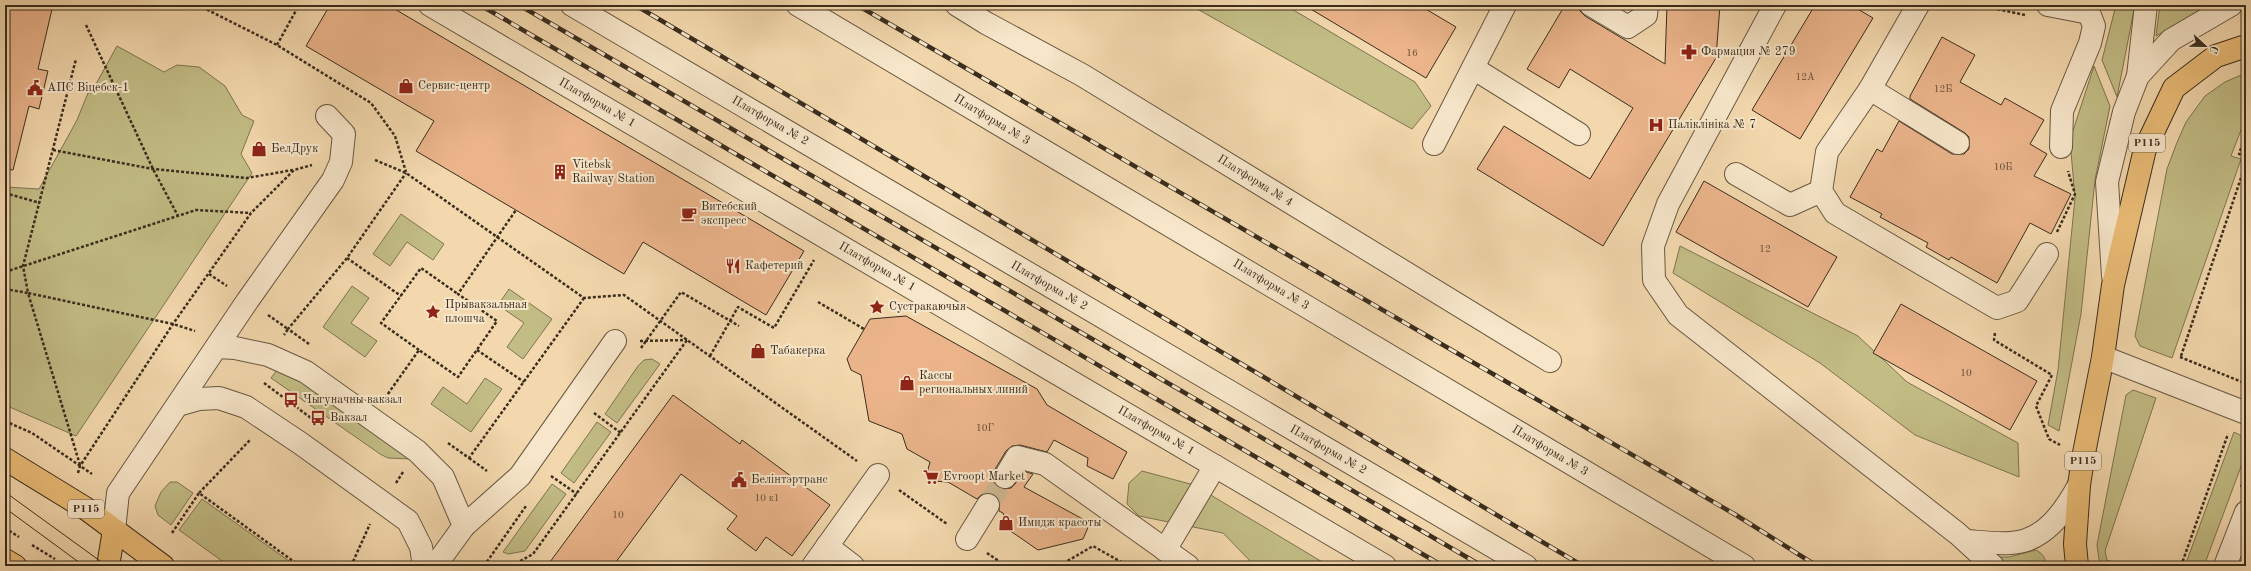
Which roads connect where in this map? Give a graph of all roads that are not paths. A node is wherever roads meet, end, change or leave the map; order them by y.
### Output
1 (430, 5) edge
2 (572, 5) edge
3 (798, 5) edge
4 (957, 5) edge
5 (1505, 5) edge
6 (1591, 5) edge
7 (1647, 5) edge
8 (1774, 5) edge
9 (1918, 5) edge
10 (2048, 5) edge
11 (2146, 5) edge
12 (2232, 5) edge
13 (2246, 46) edge
14 (1473, 68) junction
15 (2138, 76) junction
16 (1870, 89) junction
17 (327, 116) dead end
18 (1579, 134) dead end
19 (1958, 143) dead end
20 (1434, 144) dead end
21 (2061, 147) road end
22 (1736, 174) dead end
23 (1821, 191) junction
24 (2047, 254) road end
25 (2113, 285) junction
26 (616, 341) road end
27 (217, 347) junction
28 (2103, 358) junction
29 (1550, 361) dead end
30 (178, 406) junction
31 (2246, 413) edge
32 (5, 459) edge
33 (1215, 466) junction
34 (878, 475) road end
35 (1005, 477) tunnel mouth
36 (2079, 485) junction
37 (118, 493) junction
38 (988, 505) tunnel mouth
39 (85, 508) junction
40 (2246, 512) edge
41 (464, 526) junction
42 (114, 530) junction
43 (2037, 536) junction
44 (967, 538) road end
45 (1967, 541) junction
46 (2075, 544) junction
47 (827, 546) junction
48 (1165, 550) junction
49 (5, 560) edge
50 (15, 566) edge
51 (108, 566) edge
52 (163, 566) edge
53 (424, 566) edge
54 (435, 566) edge
55 (813, 566) edge
56 (853, 566) edge
57 (1188, 566) edge
58 (1386, 566) edge
59 (1526, 566) edge
60 (1744, 566) edge
61 (1993, 566) edge
62 (2077, 566) edge
63 (2226, 566) edge

1 - 33 street, Платформа № 1
2 - 59 street, Платформа № 2
3 - 60 street, Платформа № 3
4 - 29 street, Платформа № 4
5 - 14 street
6 - 7 street
8 - 45 street
9 - 16 street
10 - 21 street
11 - 15 street
12 - 15 street
13 - 25 main road, Р115
14 - 18 street
14 - 20 street
15 - 25 street
16 - 19 street
16 - 23 street
17 - 27 street
22 - 23 street
23 - 24 street
25 - 28 main road, Р115
26 - 41 street
27 - 30 street
27 - 41 street
28 - 31 street
28 - 36 main road, Р115
30 - 37 street
30 - 53 street
32 - 39 main road, Р115
33 - 48 street
33 - 58 street, Платформа № 1
34 - 47 street
35 - 48 street
36 - 43 street
36 - 46 main road, Р115
37 - 39 street
37 - 42 street
38 - 44 street
39 - 42 main road, Р115
40 - 63 street
41 - 54 street
42 - 51 main road
42 - 52 main road, Р115
43 - 45 street
43 - 46 street
45 - 61 street
46 - 62 main road, Р115
47 - 55 street
47 - 56 street
48 - 57 street
49 - 50 main road

